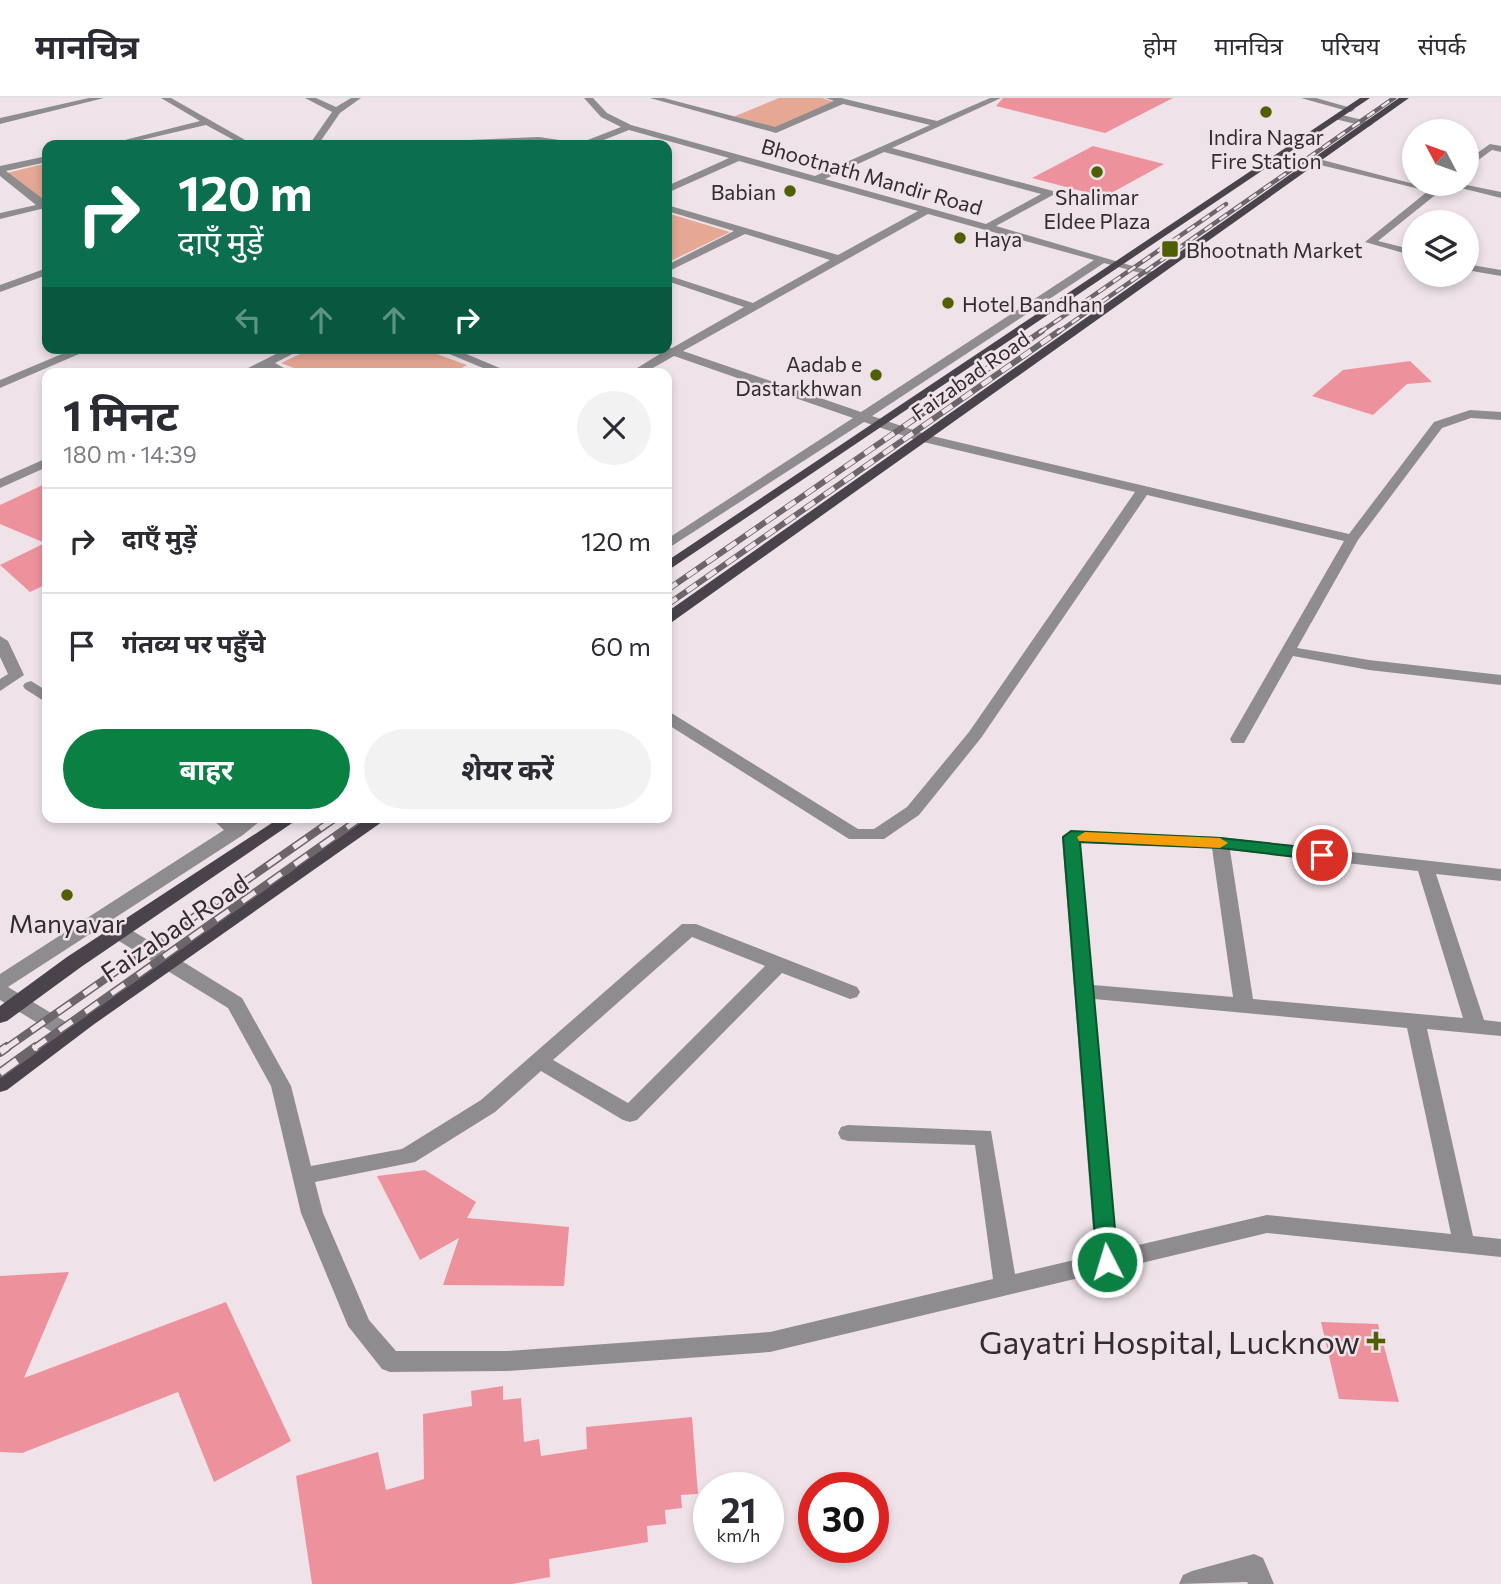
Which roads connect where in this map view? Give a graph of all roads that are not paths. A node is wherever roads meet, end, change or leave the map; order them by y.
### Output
1 (78, 98) edge
2 (100, 98) edge
3 (165, 98) edge
4 (309, 98) edge
5 (357, 98) edge
6 (588, 98) edge
7 (654, 98) edge
8 (830, 98) edge
9 (997, 98) edge
10 (1305, 98) edge
11 (1366, 98) edge
12 (1405, 98) edge
13 (842, 101) junction
14 (1351, 108) junction
15 (337, 111) junction
16 (1338, 117) junction
17 (0, 118) edge
18 (207, 122) junction
19 (937, 124) junction
20 (1368, 124) junction
21 (628, 127) junction
22 (130, 140) edge
23 (240, 140) edge
24 (317, 140) edge
25 (596, 140) edge
26 (884, 149) junction
27 (1501, 149) edge
28 (1479, 156) edge
29 (737, 158) junction
30 (42, 160) edge
31 (1315, 161) junction
32 (0, 170) edge
33 (1402, 179) edge
34 (814, 180) junction
35 (672, 188) edge
36 (1479, 190) edge
37 (1501, 195) edge
38 (1429, 196) edge
39 (42, 204) edge
40 (42, 208) edge
41 (672, 210) edge
42 (1411, 210) edge
43 (926, 211) junction
44 (0, 216) edge
45 (1402, 217) edge
46 (985, 228) junction
47 (743, 231) junction
48 (1402, 250) edge
49 (839, 259) junction
50 (1102, 261) junction
51 (1115, 264) junction
52 (672, 266) edge
53 (1479, 269) edge
54 (42, 273) edge
55 (1501, 273) edge
56 (1155, 274) junction
57 (672, 280) edge
58 (0, 289) edge
59 (754, 307) junction
60 (672, 348) edge
61 (672, 352) edge
62 (73, 354) edge
63 (285, 354) edge
64 (457, 354) edge
65 (661, 354) edge
66 (265, 363) junction
67 (484, 364) junction
68 (47, 365) junction
69 (54, 368) edge
70 (254, 368) edge
71 (276, 368) edge
72 (476, 368) edge
73 (494, 368) edge
74 (642, 368) edge
75 (0, 384) edge
76 (1501, 416) edge
77 (862, 418) junction
78 (880, 424) junction
79 (924, 438) junction
80 (42, 464) edge
81 (0, 484) edge
82 (1144, 489) junction
83 (1352, 539) junction
84 (672, 542) edge
85 (672, 564) edge
86 (672, 615) edge
87 (0, 641) edge
88 (1288, 652) junction
89 (1501, 680) edge
90 (0, 686) edge
91 (31, 686) dead end
92 (42, 694) edge
93 (672, 720) edge
94 (1238, 739) dead end
95 (226, 823) edge
96 (248, 823) edge
97 (284, 823) edge
98 (372, 823) edge
99 (237, 831) junction
100 (1220, 843) junction
101 (1425, 866) junction
102 (1501, 875) edge
103 (121, 933) junction
104 (170, 963) junction
105 (779, 964) junction
106 (0, 983) edge
107 (0, 991) edge
108 (1085, 991) junction
109 (850, 992) dead end
110 (19, 1002) junction
111 (1244, 1006) junction
112 (0, 1016) edge
113 (1415, 1021) junction
114 (1476, 1027) junction
115 (1501, 1029) edge
116 (69, 1032) junction
117 (539, 1061) junction
118 (1, 1081) edge
119 (848, 1133) dead end
120 (303, 1176) junction
121 (1464, 1244) junction
122 (1501, 1248) edge
123 (1107, 1262) junction
124 (1005, 1286) junction
125 (1192, 1584) edge
126 (1261, 1584) edge

1 - 17 street
2 - 17 street
3 - 18 street
4 - 15 street
5 - 15 street
6 - 21 street, Bhootnath Mandir Road
7 - 13 street
8 - 13 street
9 - 19 street
10 - 14 street
11 - 14 main road, Faizabad Road
12 - 20 main road, Faizabad Road
13 - 19 street
14 - 16 main road, Faizabad Road
15 - 24 street
16 - 20 street
16 - 51 main road, Faizabad Road
18 - 22 street
18 - 23 street
19 - 26 street
20 - 31 main road, Faizabad Road
21 - 25 street
21 - 29 street, Bhootnath Mandir Road
26 - 34 street
26 - 46 street
27 - 28 street
29 - 34 street, Bhootnath Mandir Road
29 - 35 street
30 - 32 street
31 - 33 street
31 - 56 main road, Faizabad Road
32 - 39 street
34 - 43 street, Bhootnath Mandir Road
36 - 37 street
38 - 42 street
40 - 44 street
41 - 47 street
43 - 46 street, Bhootnath Mandir Road
43 - 49 street
45 - 48 street
46 - 50 street, Bhootnath Mandir Road
47 - 49 street
47 - 52 street
49 - 59 street
50 - 51 street, Bhootnath Mandir Road
50 - 77 street
51 - 56 street, Bhootnath Mandir Road
51 - 78 main road, Faizabad Road
53 - 55 street
54 - 58 street
56 - 79 main road, Faizabad Road
57 - 59 street
59 - 60 street
61 - 77 street
62 - 68 street
63 - 66 street
64 - 67 street
65 - 74 street
66 - 70 street
66 - 71 street
67 - 72 street
67 - 73 street
68 - 69 street
68 - 75 street
76 - 83 street
77 - 78 street
77 - 84 street
78 - 79 street
78 - 85 main road, Faizabad Road
79 - 82 street
79 - 86 main road, Faizabad Road
80 - 81 street
82 - 83 street
82 - 93 street
83 - 88 street
87 - 90 street
88 - 89 street
88 - 94 street
91 - 92 street
95 - 99 street
96 - 99 street
97 - 103 main road, Faizabad Road
98 - 104 main road, Faizabad Road
99 - 106 street
100 - 101 street
100 - 108 street
100 - 111 street
101 - 102 street
101 - 114 street
103 - 104 street
103 - 110 main road, Faizabad Road
104 - 116 main road, Faizabad Road
104 - 120 street
105 - 109 street
105 - 117 street
105 - 117 street
107 - 110 street
108 - 111 street
108 - 123 street
110 - 112 main road, Faizabad Road
110 - 116 street
111 - 113 street
113 - 114 street
113 - 121 street
114 - 115 street
116 - 118 main road, Faizabad Road
117 - 120 street
119 - 124 street
120 - 124 street
121 - 122 street
121 - 123 street
123 - 124 street
125 - 126 street

